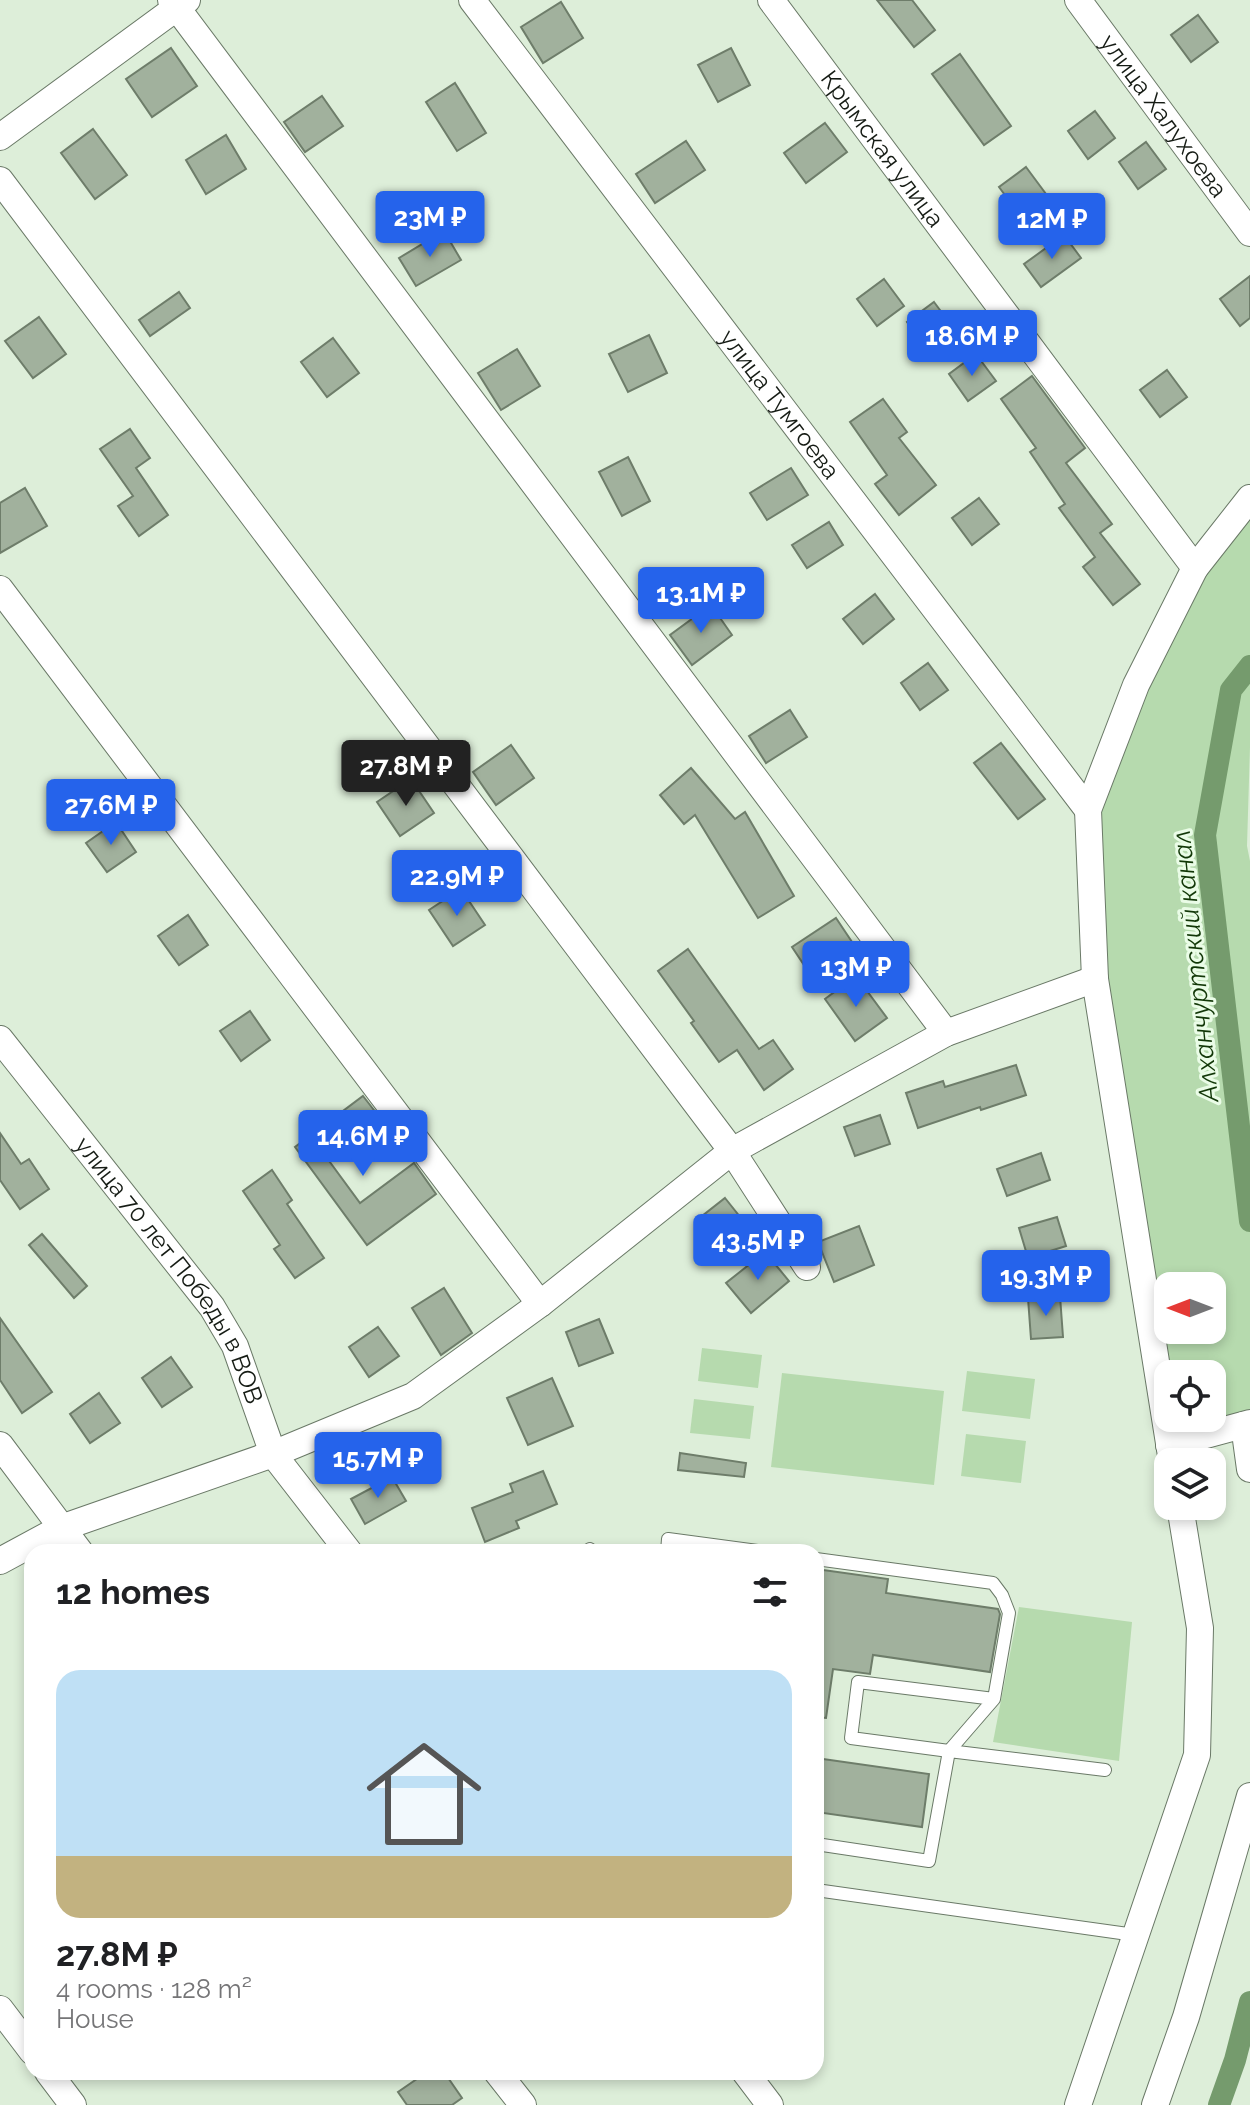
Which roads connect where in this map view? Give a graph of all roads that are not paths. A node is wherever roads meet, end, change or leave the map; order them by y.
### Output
1 (472, 0) edge
2 (771, 0) edge
3 (1078, 0) edge
4 (178, 3) edge
5 (0, 137) edge
6 (0, 180) edge
7 (1250, 233) edge
8 (1250, 498) edge
9 (1195, 568) junction
10 (0, 589) edge
11 (1088, 810) junction
12 (1095, 979) junction
13 (946, 1033) junction
14 (0, 1039) edge
15 (732, 1151) junction
16 (807, 1267) dead end
17 (540, 1304) junction
18 (1247, 1424) edge
19 (0, 1445) edge
20 (1170, 1448) edge
21 (1184, 1448) edge
22 (273, 1454) junction
23 (1250, 1469) edge
24 (1182, 1520) edge
25 (61, 1528) junction
26 (31, 1544) edge
27 (74, 1544) edge
28 (343, 1544) edge
29 (668, 1544) edge
30 (706, 1544) edge
31 (24, 1548) edge
32 (824, 1560) edge
33 (0, 1561) edge
34 (994, 1699) junction
35 (949, 1751) junction
36 (1105, 1770) dead end
37 (1250, 1796) edge
38 (824, 1845) edge
39 (824, 1891) edge
40 (1135, 1935) junction
41 (0, 2009) edge
42 (24, 2040) edge
43 (54, 2080) edge
44 (503, 2080) edge
45 (751, 2080) edge
46 (73, 2105) edge
47 (523, 2105) edge
48 (770, 2105) edge
49 (1078, 2105) edge
50 (1155, 2105) edge

1 - 11 street, улица Тумгоева
2 - 9 street, Крымская улица
3 - 7 street, улица Халухоева
4 - 5 street
4 - 13 street
6 - 15 street
8 - 9 street
9 - 11 street
10 - 17 street
11 - 12 street
12 - 13 street
12 - 20 street
13 - 15 street
14 - 22 street, улица 70 лет Победы в ВОВ
15 - 16 street
15 - 17 street
17 - 22 street
18 - 21 street
18 - 23 street
19 - 25 street
22 - 25 street
22 - 28 street, улица 70 лет Победы в ВОВ
24 - 40 street
25 - 26 street
25 - 27 street
29 - 30 lane
31 - 33 street
32 - 34 lane
34 - 35 lane
34 - 35 lane
35 - 36 lane
35 - 38 lane
37 - 50 street
39 - 40 lane
40 - 49 street
41 - 42 street
43 - 46 street
44 - 47 street
45 - 48 street

